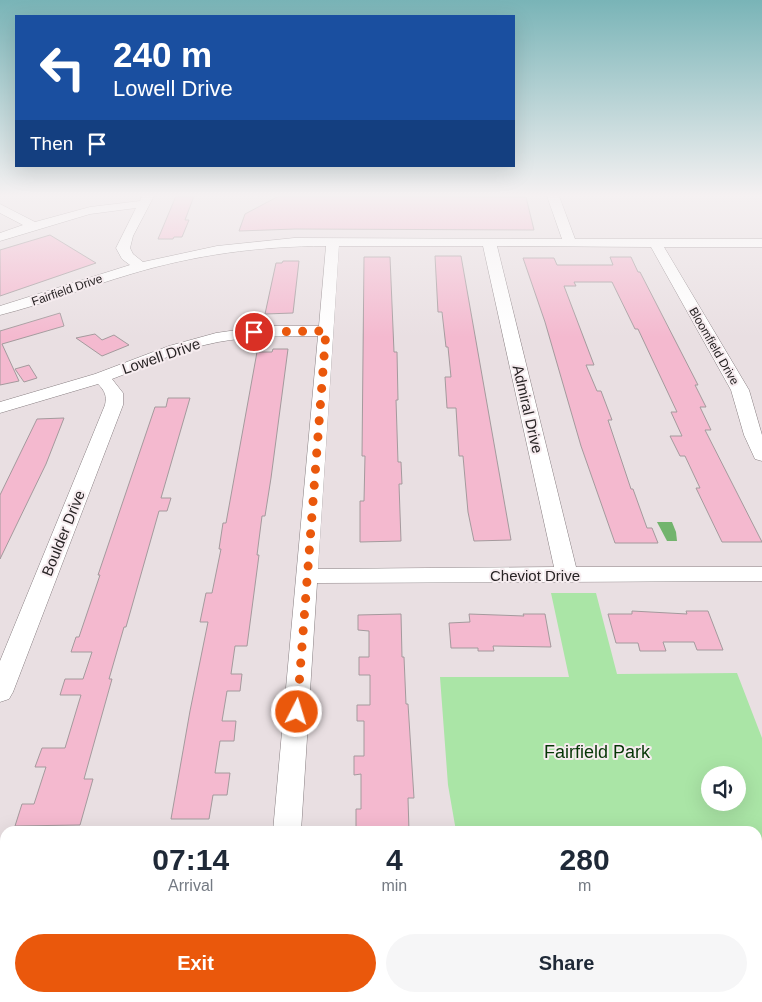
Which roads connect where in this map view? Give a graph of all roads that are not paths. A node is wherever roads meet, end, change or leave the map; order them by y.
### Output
1 (333, 242) edge
2 (489, 242) edge
3 (125, 243) edge
4 (286, 243) edge
5 (635, 243) edge
6 (655, 243) junction
7 (762, 243) edge
8 (140, 266) junction
9 (0, 311) edge
10 (326, 331) junction
11 (101, 378) junction
12 (0, 408) edge
13 (762, 455) edge
14 (762, 574) edge
15 (308, 576) junction
16 (567, 576) junction
17 (0, 692) edge
18 (287, 826) edge

1 - 10 street
2 - 16 street, Admiral Drive
3 - 8 street
4 - 8 street, Fairfield Drive
5 - 6 street, Fairfield Drive
6 - 7 street, Fairfield Drive
6 - 13 street, Bloomfield Drive
8 - 9 street, Fairfield Drive
10 - 11 street, Lowell Drive
10 - 15 street
11 - 12 street, Lowell Drive
11 - 17 street, Boulder Drive
14 - 16 street, Cheviot Drive
15 - 16 street, Cheviot Drive
15 - 18 street

